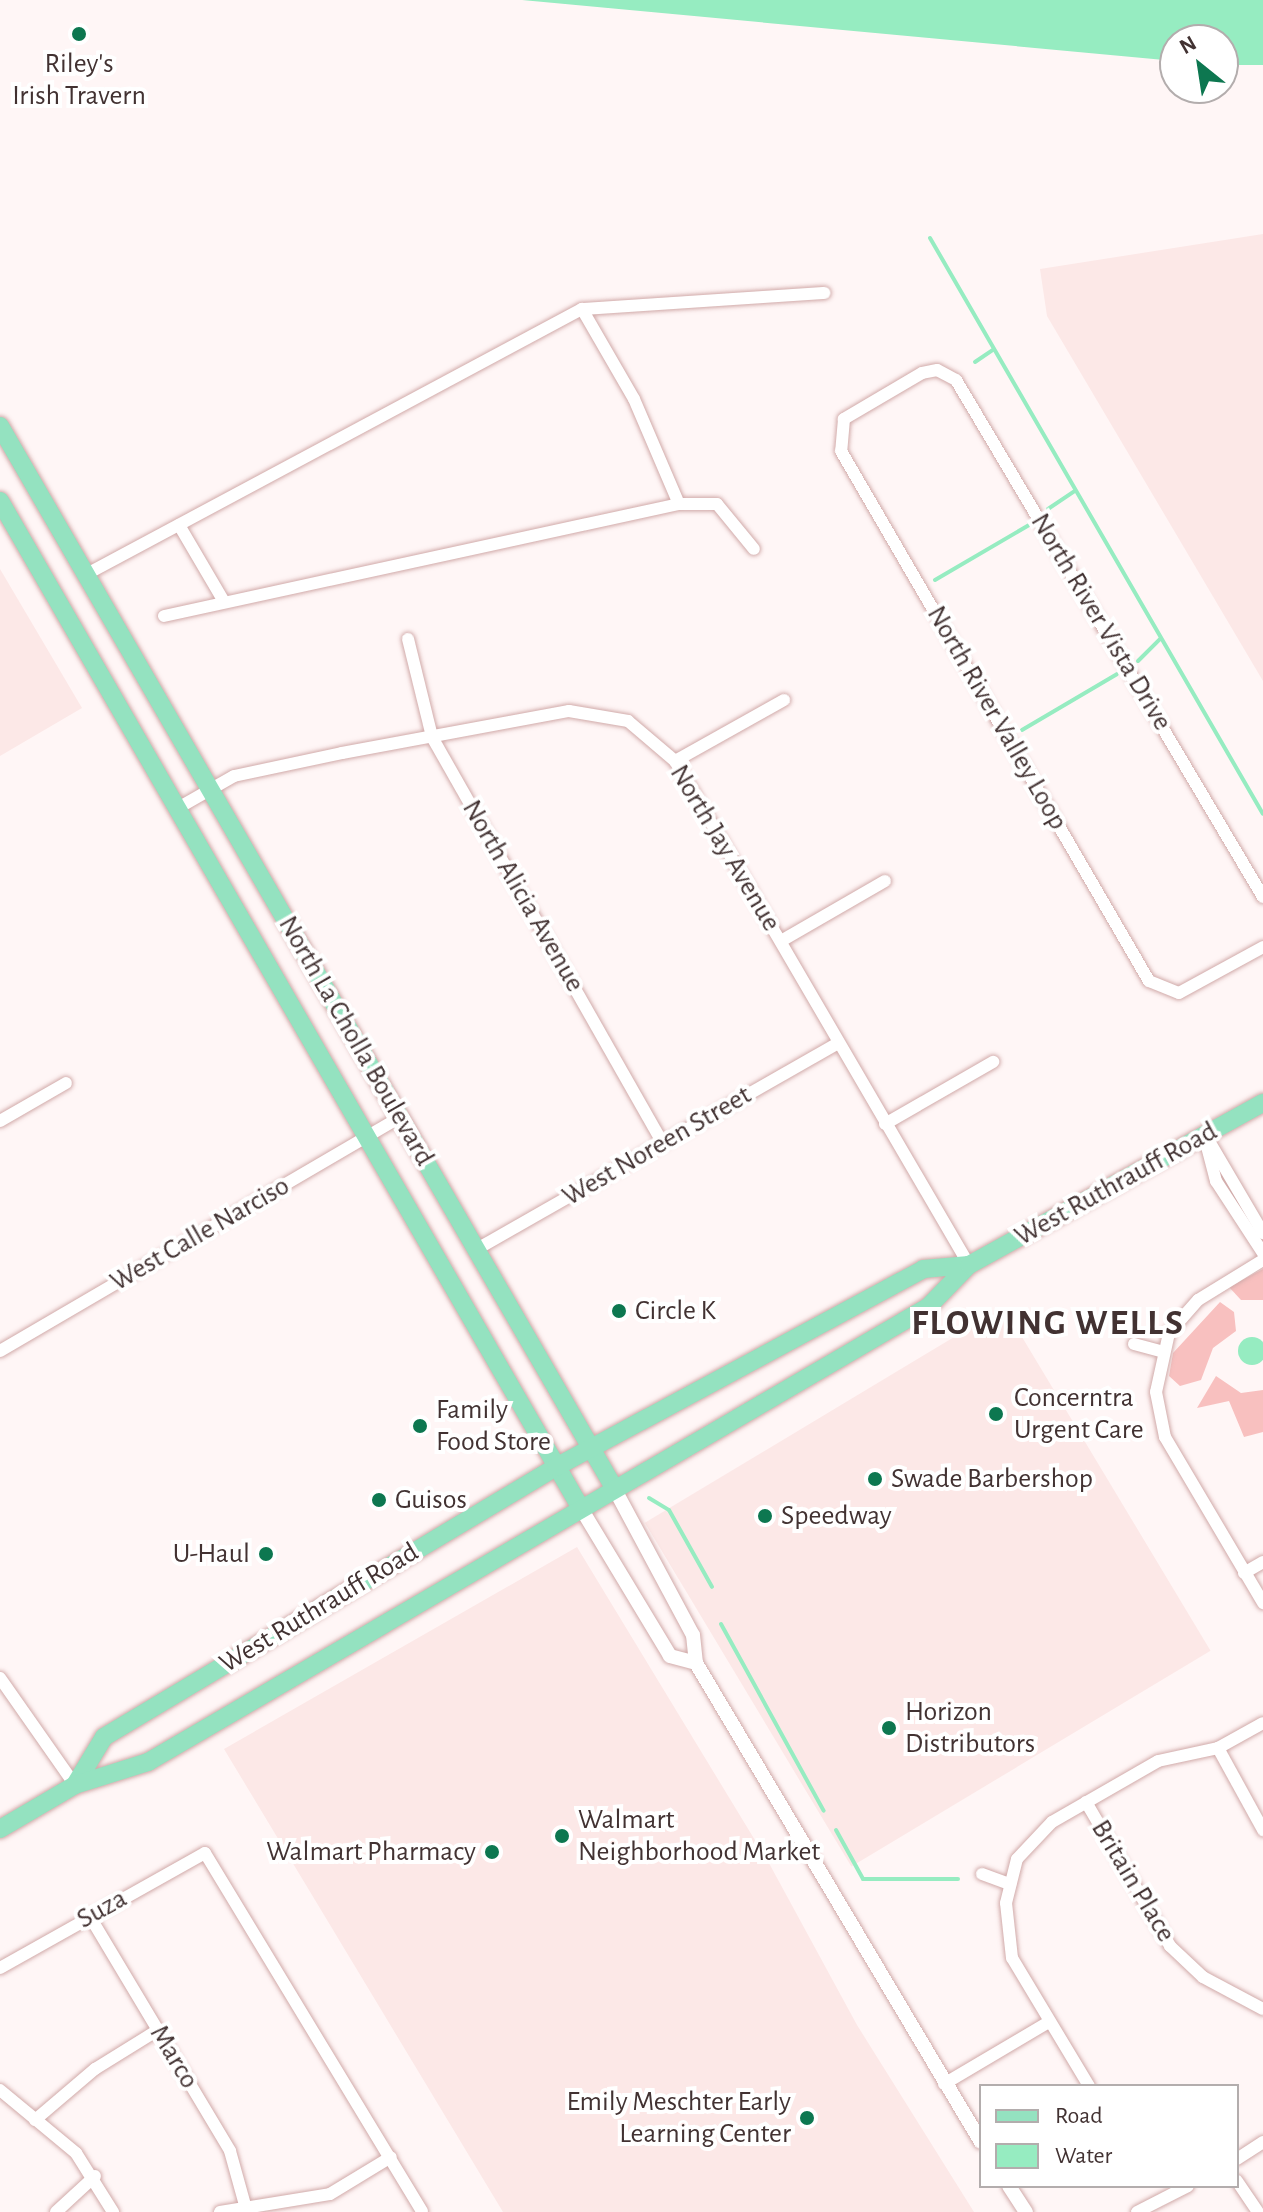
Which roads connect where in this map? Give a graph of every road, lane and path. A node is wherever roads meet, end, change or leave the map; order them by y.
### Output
1 (824, 293) dead end
2 (582, 309) junction
3 (922, 373) joint
4 (0, 426) edge
5 (0, 501) edge
6 (679, 504) junction
7 (179, 525) junction
8 (754, 549) dead end
9 (85, 575) junction
10 (223, 600) junction
11 (164, 616) dead end
12 (408, 639) dead end
13 (784, 700) dead end
14 (432, 737) junction
15 (675, 761) junction
16 (210, 790) junction
17 (178, 808) junction
18 (885, 881) dead end
19 (1263, 897) edge
20 (781, 941) junction
21 (1263, 947) edge
22 (838, 1043) junction
23 (993, 1062) dead end
24 (66, 1083) dead end
25 (1263, 1103) edge
26 (400, 1117) junction
27 (0, 1121) edge
28 (885, 1124) junction
29 (1204, 1135) junction
30 (367, 1136) junction
31 (663, 1143) junction
32 (1263, 1233) edge
33 (477, 1249) junction
34 (1263, 1253) edge
35 (1263, 1260) edge
36 (969, 1265) junction
37 (1134, 1344) dead end
38 (0, 1351) edge
39 (1163, 1352) junction
40 (591, 1447) junction
41 (556, 1467) junction
42 (613, 1486) junction
43 (579, 1505) junction
44 (1263, 1562) edge
45 (1244, 1573) junction
46 (1263, 1603) edge
47 (696, 1663) junction
48 (0, 1678) edge
49 (1263, 1723) edge
50 (1218, 1748) junction
51 (75, 1785) junction
52 (1086, 1802) junction
53 (0, 1829) edge
54 (1263, 1830) edge
55 (982, 1874) dead end
56 (1010, 1884) junction
57 (89, 1915) junction
58 (0, 1968) edge
59 (1263, 2009) edge
60 (1049, 2022) junction
61 (158, 2030) junction
62 (944, 2084) junction
63 (1088, 2084) edge
64 (0, 2090) edge
65 (35, 2120) junction
66 (979, 2139) edge
67 (1263, 2142) edge
68 (391, 2157) junction
69 (1239, 2158) edge
70 (95, 2176) junction
71 (1239, 2184) edge
72 (1010, 2188) edge
73 (1184, 2188) edge
74 (245, 2205) junction
75 (56, 2212) edge
76 (113, 2212) edge
77 (220, 2212) edge
78 (422, 2212) edge
79 (1026, 2212) edge
80 (1137, 2212) edge
81 (1258, 2212) edge

1 - 2 street
2 - 6 street
2 - 7 street
3 - 19 street, North River Vista Drive
3 - 21 street, North River Valley Loop
4 - 9 main road, North La Cholla Boulevard
5 - 17 main road, North La Cholla Boulevard
6 - 8 street
6 - 10 street
7 - 9 street
7 - 10 street
9 - 16 main road, North La Cholla Boulevard
10 - 11 street
12 - 14 street, North Alicia Avenue
13 - 15 street
14 - 15 street, North Jay Avenue
14 - 16 street, North Jay Avenue
14 - 31 street, North Alicia Avenue
15 - 20 street, North Jay Avenue
16 - 17 street, North Jay Avenue
16 - 26 main road, North La Cholla Boulevard
17 - 30 main road, North La Cholla Boulevard
18 - 20 street
20 - 22 street, North Jay Avenue
22 - 28 street, North Jay Avenue
22 - 31 street, West Noreen Street
23 - 28 street
24 - 27 street
25 - 29 main road, West Ruthrauff Road
26 - 30 street, West Calle Narciso
26 - 33 main road, North La Cholla Boulevard
28 - 36 street, North Jay Avenue
29 - 32 street
29 - 34 street
29 - 36 main road, West Ruthrauff Road
30 - 38 street, West Calle Narciso
30 - 41 main road, North La Cholla Boulevard
31 - 33 street, West Noreen Street
33 - 40 main road, North La Cholla Boulevard
35 - 39 street
36 - 40 main road, West Ruthrauff Road
36 - 42 main road, West Ruthrauff Road
37 - 39 street
39 - 45 street
40 - 41 main road, West Ruthrauff Road
40 - 42 main road, North La Cholla Boulevard
41 - 43 main road, North La Cholla Boulevard
41 - 51 main road, West Ruthrauff Road
42 - 43 main road, West Ruthrauff Road
42 - 47 street, North La Cholla Boulevard
43 - 47 street, North La Cholla Boulevard
43 - 51 main road, West Ruthrauff Road
44 - 45 street
45 - 46 street
47 - 62 street, North La Cholla Boulevard
48 - 51 street
49 - 50 street
50 - 52 street
50 - 54 street
51 - 53 main road, West Ruthrauff Road
52 - 56 street
52 - 59 street, Britain Place
55 - 56 street
56 - 60 street
57 - 58 street, Suza
57 - 61 street, Marco
57 - 68 street, Suza
60 - 62 street
60 - 63 street
61 - 65 street
61 - 74 street, Marco
62 - 66 street, North La Cholla Boulevard
64 - 65 street
65 - 70 street
67 - 69 street
68 - 74 street
68 - 78 street
70 - 75 street
70 - 76 street
71 - 81 street
72 - 79 street
73 - 80 street
74 - 77 street

